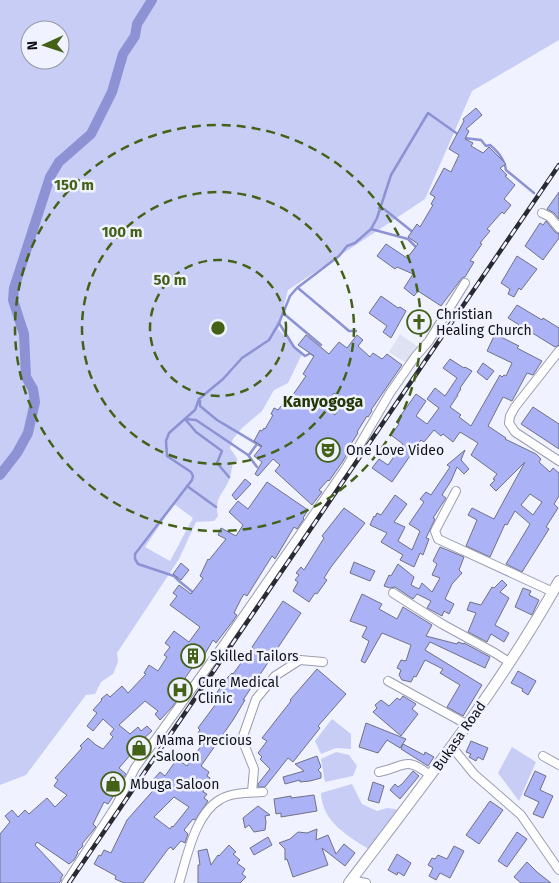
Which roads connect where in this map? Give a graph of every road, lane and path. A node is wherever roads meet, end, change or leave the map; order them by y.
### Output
1 (542, 213) dead end
2 (559, 228) edge
3 (465, 283) dead end
4 (559, 351) edge
5 (559, 461) edge
6 (456, 492) dead end
7 (559, 581) edge
8 (553, 592) junction
9 (393, 593) dead end
10 (324, 662) dead end
11 (510, 662) junction
12 (388, 681) dead end
13 (468, 725) junction
14 (452, 747) junction
15 (543, 756) dead end
16 (559, 764) edge
17 (379, 772) dead end
18 (431, 776) junction
19 (252, 792) junction
20 (263, 792) dead end
21 (559, 870) edge
22 (350, 882) edge
23 (66, 883) edge
24 (179, 883) edge
25 (366, 883) edge

1 - 2 street
3 - 23 street
4 - 5 street
6 - 8 street
7 - 8 street, Bukasa Road
8 - 11 street, Bukasa Road
9 - 11 street
10 - 19 street
11 - 13 street, Bukasa Road
12 - 13 street
13 - 14 street, Bukasa Road
14 - 18 street, Bukasa Road
14 - 21 street
15 - 16 street
17 - 18 street
18 - 22 street, Bukasa Road
19 - 20 street
19 - 24 street
22 - 25 street

